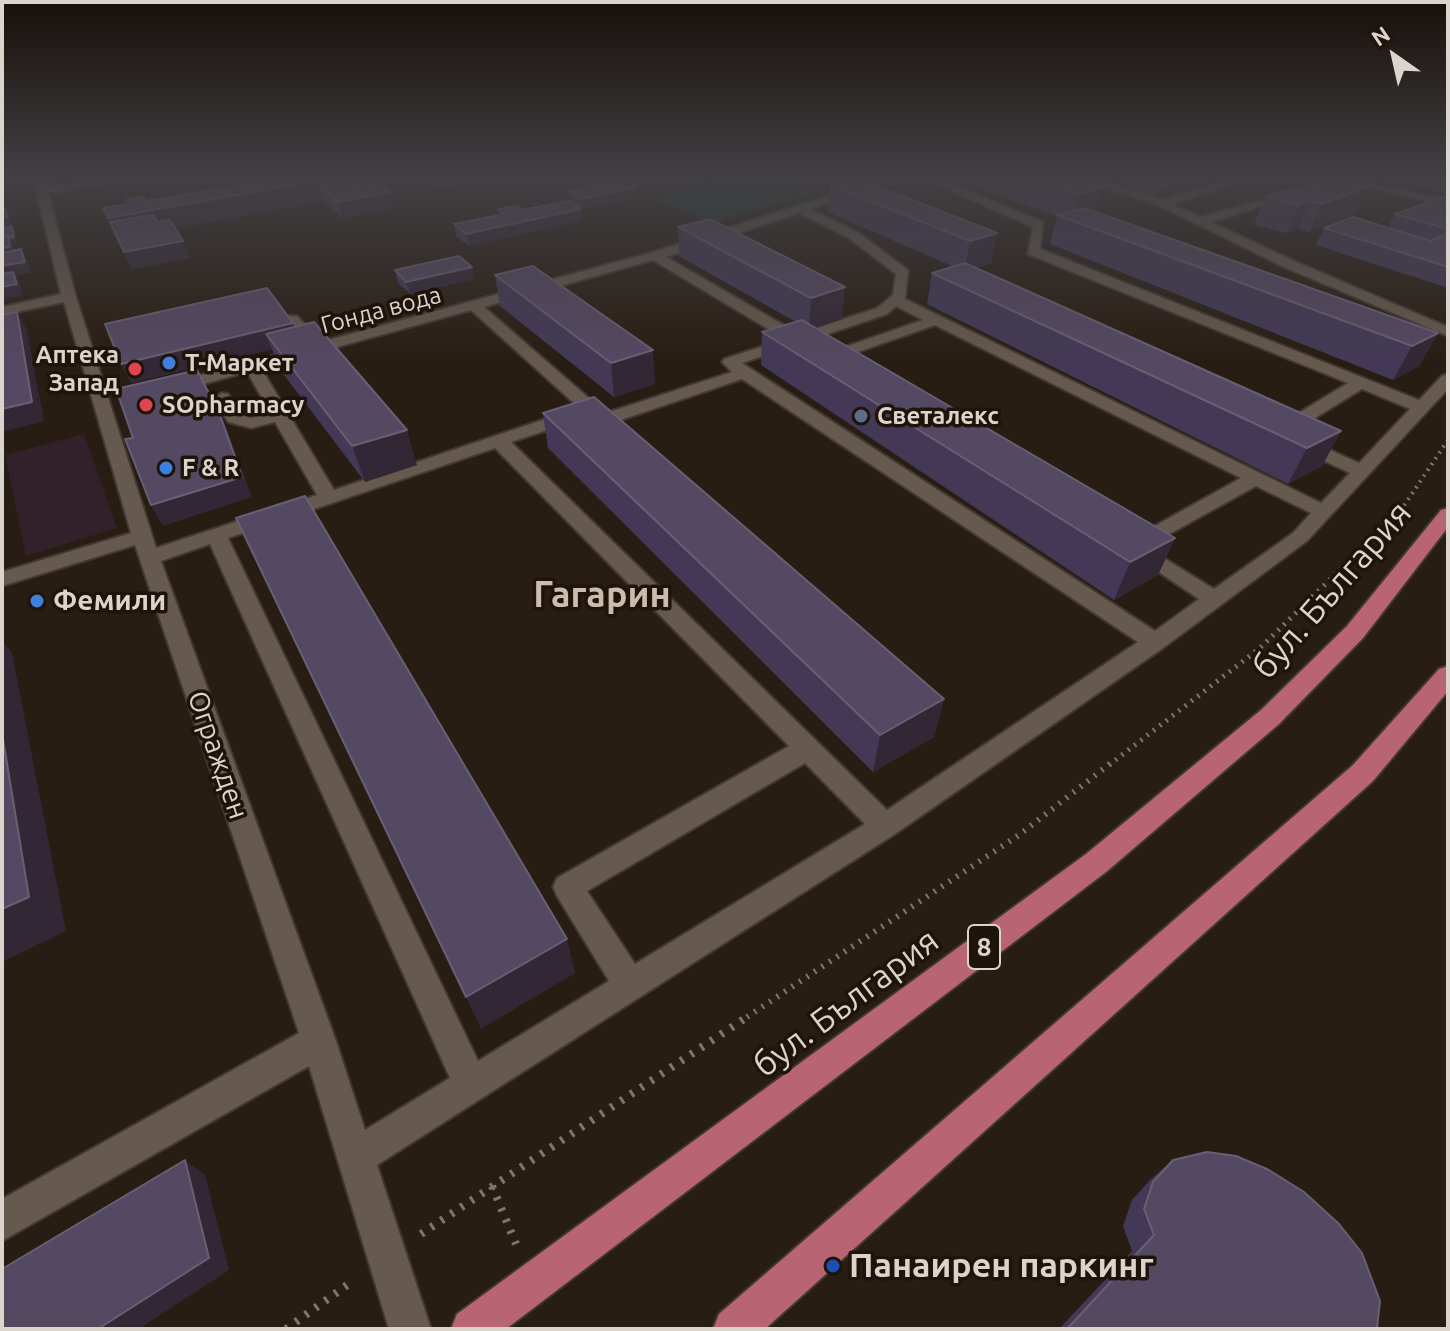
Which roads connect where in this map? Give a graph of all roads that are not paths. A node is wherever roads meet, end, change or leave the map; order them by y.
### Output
1 (54, 239) edge
2 (707, 239) edge
3 (858, 239) edge
4 (1036, 239) edge
5 (1239, 239) edge
6 (655, 256) junction
7 (69, 297) junction
8 (895, 300) junction
9 (476, 307) junction
10 (2, 311) edge
11 (292, 319) edge
12 (936, 320) junction
13 (1448, 332) edge
14 (798, 340) junction
15 (319, 349) junction
16 (844, 352) edge
17 (252, 367) junction
18 (744, 373) junction
19 (1448, 379) edge
20 (1360, 383) junction
21 (162, 391) edge
22 (222, 398) dead end
23 (1423, 408) junction
24 (591, 410) junction
25 (280, 415) junction
26 (499, 441) junction
27 (1363, 472) junction
28 (1256, 478) junction
29 (329, 498) junction
30 (1324, 512) junction
31 (1448, 514) edge
32 (217, 536) junction
33 (146, 547) junction
34 (2, 579) edge
35 (1214, 599) junction
36 (1155, 642) junction
37 (1448, 675) edge
38 (808, 748) junction
39 (885, 826) junction
40 (630, 985) junction
41 (319, 1041) junction
42 (471, 1085) junction
43 (357, 1156) junction
44 (2, 1221) edge
45 (410, 1329) edge
46 (472, 1329) edge
47 (734, 1329) edge

1 - 7 street, Огражден
2 - 6 street, Гонда вода
3 - 8 street
4 - 20 street
5 - 13 street
6 - 9 street, Гонда вода
6 - 14 street
7 - 10 street
7 - 33 street, Огражден
8 - 12 street
8 - 14 street
9 - 15 street, Гонда вода
9 - 24 street
11 - 15 street
12 - 16 street
12 - 28 street
14 - 18 street
15 - 17 street, Гонда вода
17 - 21 street, Гонда вода
17 - 25 street
18 - 24 street
18 - 36 street
19 - 23 street
20 - 23 street
20 - 27 street
22 - 25 street
23 - 27 street
24 - 26 street
25 - 29 street
26 - 29 street
26 - 38 street
27 - 30 street
28 - 30 street
28 - 35 street
29 - 32 street
30 - 35 street
31 - 46 main road, бул. България / 8
32 - 33 street
32 - 42 street
33 - 34 street
33 - 41 street, Огражден
35 - 36 street
36 - 39 street
37 - 47 main road
38 - 39 street
38 - 40 street
39 - 40 street
40 - 42 street
41 - 43 street, Огражден
41 - 44 street
42 - 43 street
43 - 45 street, Огражден

